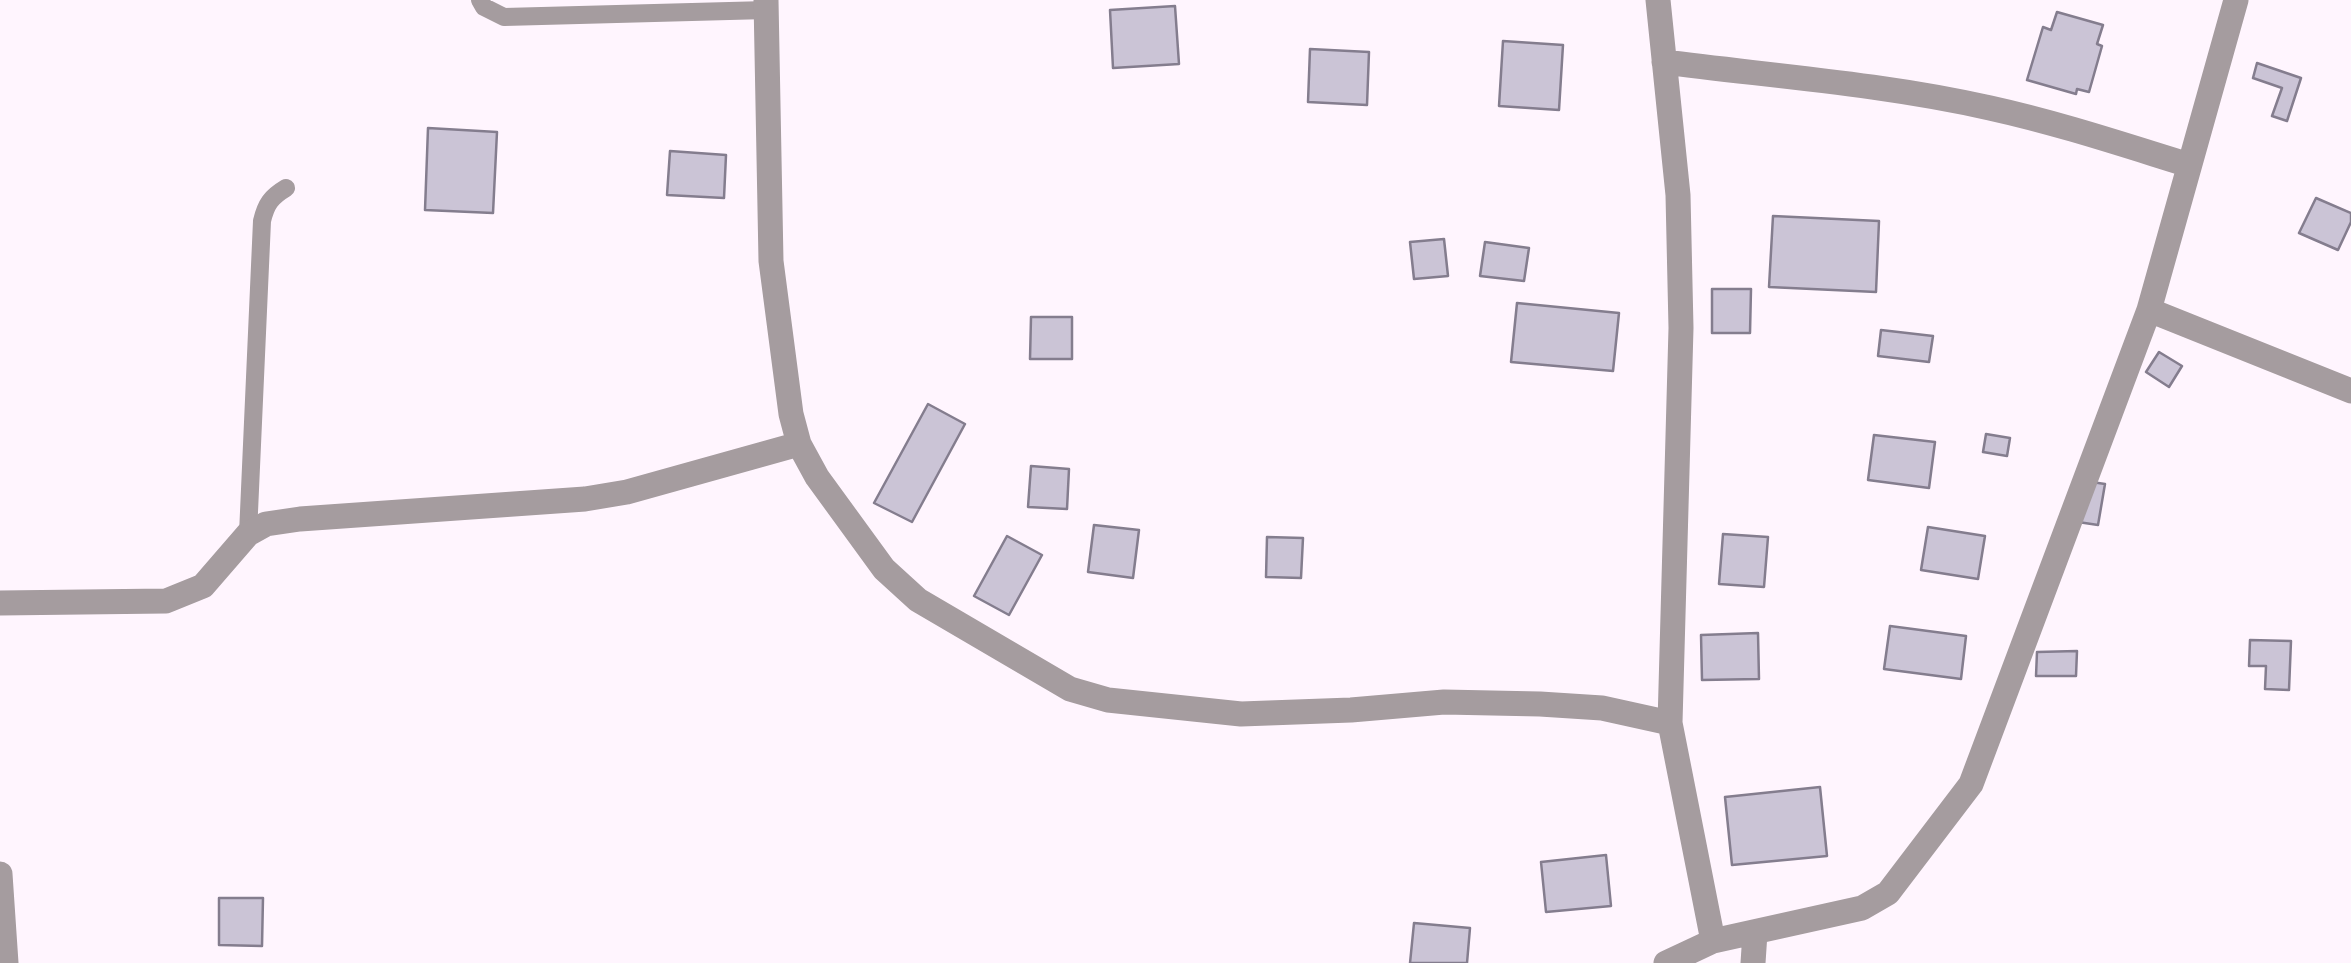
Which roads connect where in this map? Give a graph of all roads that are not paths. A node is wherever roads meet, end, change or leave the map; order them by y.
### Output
1 (480, 0) edge
2 (1658, 0) edge
3 (2236, 0) edge
4 (767, 5) edge
5 (1664, 62) junction
6 (2189, 166) junction
7 (286, 188) dead end
8 (2149, 310) junction
9 (2351, 392) edge
10 (799, 444) junction
11 (248, 534) junction
12 (0, 602) edge
13 (1670, 724) junction
14 (0, 874) edge
15 (1754, 933) junction
16 (1713, 942) junction
17 (6, 963) edge
18 (1666, 963) edge
19 (1753, 963) edge

1 - 4 lane
2 - 5 street
3 - 6 street
4 - 10 street
5 - 6 street
5 - 13 street
6 - 8 street
7 - 11 lane
8 - 9 street
8 - 15 street
10 - 11 street
10 - 13 street
11 - 12 street
13 - 16 street
14 - 17 street
15 - 16 street
15 - 19 street
16 - 18 street

